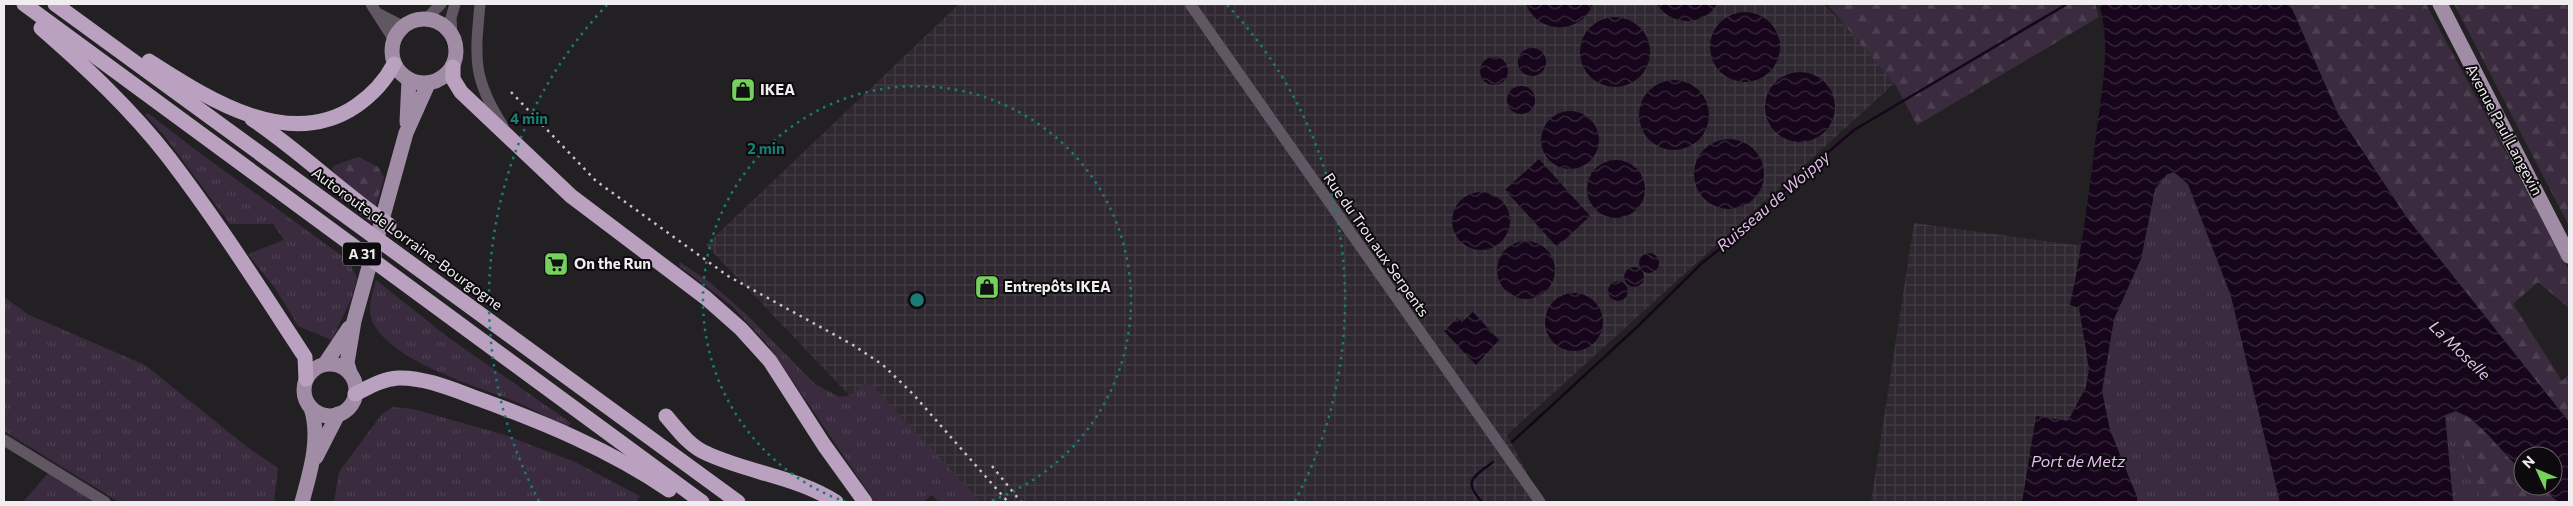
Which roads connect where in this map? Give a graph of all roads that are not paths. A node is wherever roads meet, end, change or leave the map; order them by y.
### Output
1 (22, 4) edge
2 (56, 4) edge
3 (441, 4) edge
4 (455, 4) edge
5 (480, 4) edge
6 (1190, 4) edge
7 (2440, 4) edge
8 (374, 9) edge
9 (426, 19) junction
10 (404, 27) junction
11 (452, 35) junction
12 (102, 38) junction
13 (394, 40) junction
14 (394, 64) junction
15 (453, 66) junction
16 (409, 80) junction
17 (428, 84) junction
18 (245, 114) junction
19 (406, 133) junction
20 (509, 136) junction
21 (386, 220) junction
22 (2569, 256) edge
23 (354, 321) junction
24 (325, 364) junction
25 (350, 373) junction
26 (306, 379) junction
27 (355, 394) junction
28 (311, 408) junction
29 (338, 414) junction
30 (666, 416) dead end
31 (4, 440) edge
32 (311, 467) junction
33 (698, 500) edge
34 (105, 502) edge
35 (302, 502) edge
36 (738, 502) edge
37 (836, 502) edge
38 (864, 502) edge
39 (1540, 502) edge

1 - 26 highway
1 - 33 highway, A 31
2 - 12 highway, Autoroute de Lorraine-Bourgogne / A 31
3 - 9 street
4 - 11 street
5 - 20 street
6 - 39 street, Rue du Trou aux Serpents
7 - 22 main road, Avenue Paul Langevin
8 - 10 street
8 - 13 street
9 - 10 main road
9 - 11 main road
10 - 13 main road
11 - 15 main road
12 - 18 highway
12 - 36 highway, Autoroute de Lorraine-Bourgogne / A 31
13 - 14 main road
14 - 16 main road
14 - 18 highway
15 - 17 main road
15 - 20 highway
16 - 17 main road
16 - 19 main road
17 - 19 main road
18 - 21 highway
19 - 21 main road
20 - 38 highway
21 - 23 main road
23 - 24 main road
23 - 25 main road
24 - 25 main road
24 - 26 main road
25 - 27 main road
26 - 28 main road
27 - 29 main road
27 - 33 highway
28 - 29 main road
28 - 32 main road
29 - 32 main road
30 - 37 highway
31 - 34 street
32 - 35 main road

